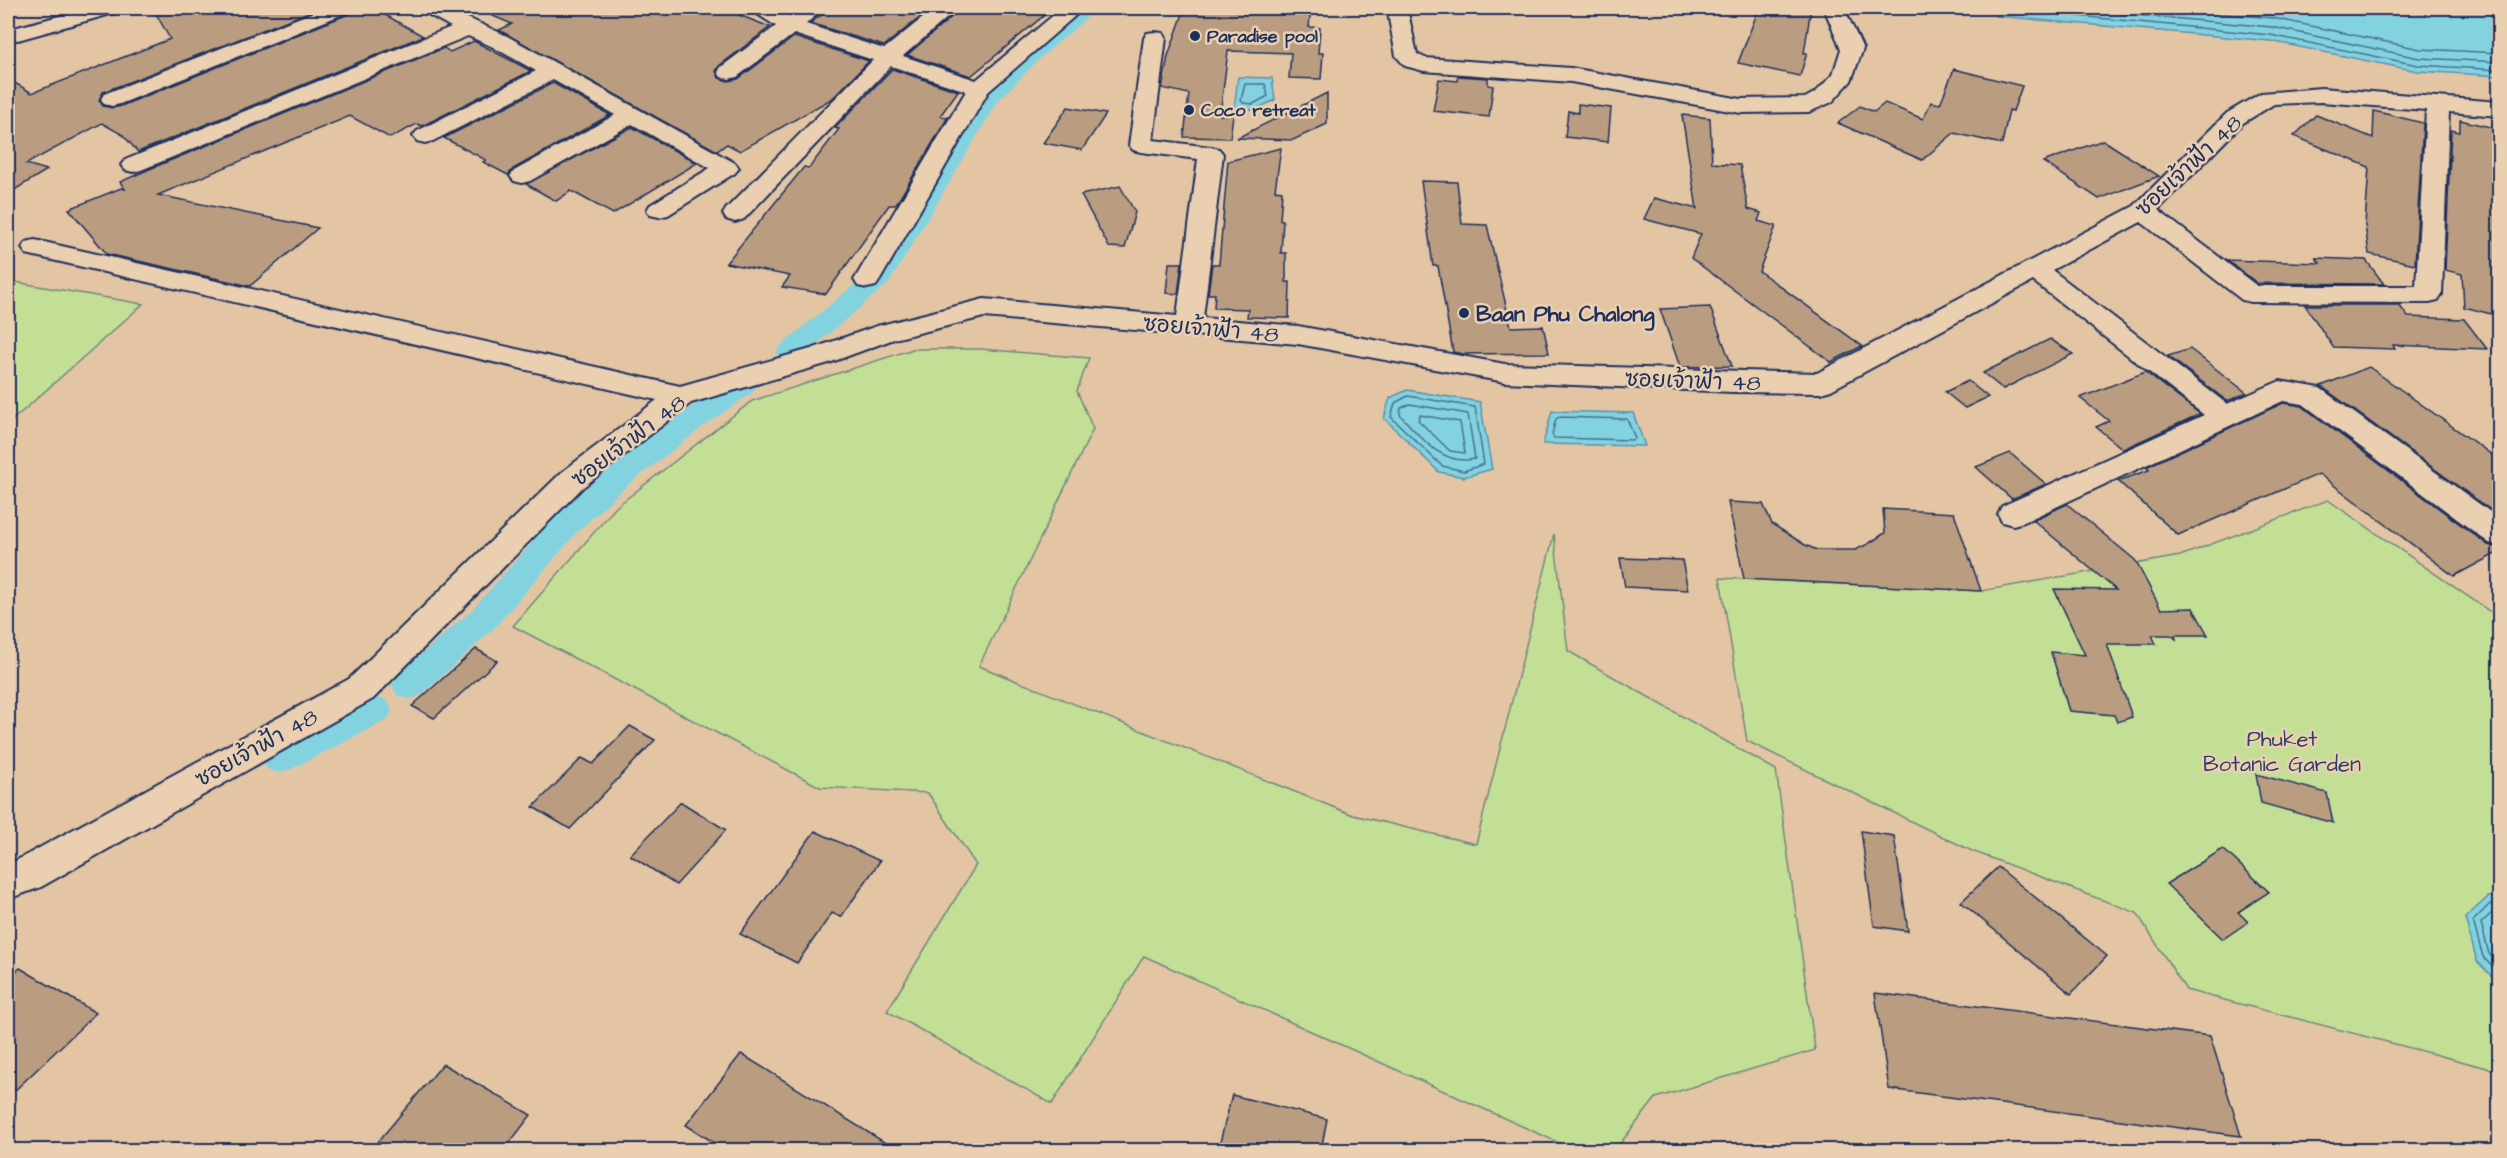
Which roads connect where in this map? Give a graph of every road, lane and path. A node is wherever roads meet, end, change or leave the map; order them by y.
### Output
1 (111, 8) edge
2 (341, 8) edge
3 (431, 8) edge
4 (761, 8) edge
5 (814, 8) edge
6 (946, 8) edge
7 (1074, 8) edge
8 (1397, 8) edge
9 (1834, 8) edge
10 (789, 25) junction
11 (468, 28) junction
12 (18, 34) dead end
13 (1155, 38) dead end
14 (887, 58) junction
15 (551, 72) junction
16 (729, 72) dead end
17 (979, 88) junction
18 (112, 99) dead end
19 (2438, 104) junction
20 (2499, 109) edge
21 (632, 115) junction
22 (426, 136) dead end
23 (133, 165) dead end
24 (522, 176) dead end
25 (659, 210) dead end
26 (2143, 211) junction
27 (735, 214) dead end
28 (35, 248) dead end
29 (2034, 269) junction
30 (867, 280) dead end
31 (1190, 326) junction
32 (681, 396) junction
33 (2225, 417) junction
34 (2013, 514) dead end
35 (2499, 535) edge
36 (8, 882) edge

1 - 12 street
2 - 18 street
3 - 11 street
4 - 10 street
5 - 10 street
6 - 14 street
7 - 17 street
8 - 9 street
10 - 14 street
10 - 16 street
11 - 15 street
11 - 23 street
13 - 31 street
14 - 17 street
14 - 27 street
15 - 21 street
15 - 22 street
17 - 30 street
19 - 20 street, ซอยเจ้าฟ้า 48
19 - 26 street, ซอยเจ้าฟ้า 48
19 - 26 street
21 - 24 street
21 - 25 street
26 - 29 street, ซอยเจ้าฟ้า 48
28 - 32 street
29 - 31 street, ซอยเจ้าฟ้า 48
29 - 33 street
31 - 32 street, ซอยเจ้าฟ้า 48
32 - 36 street, ซอยเจ้าฟ้า 48
33 - 34 street
33 - 35 street

